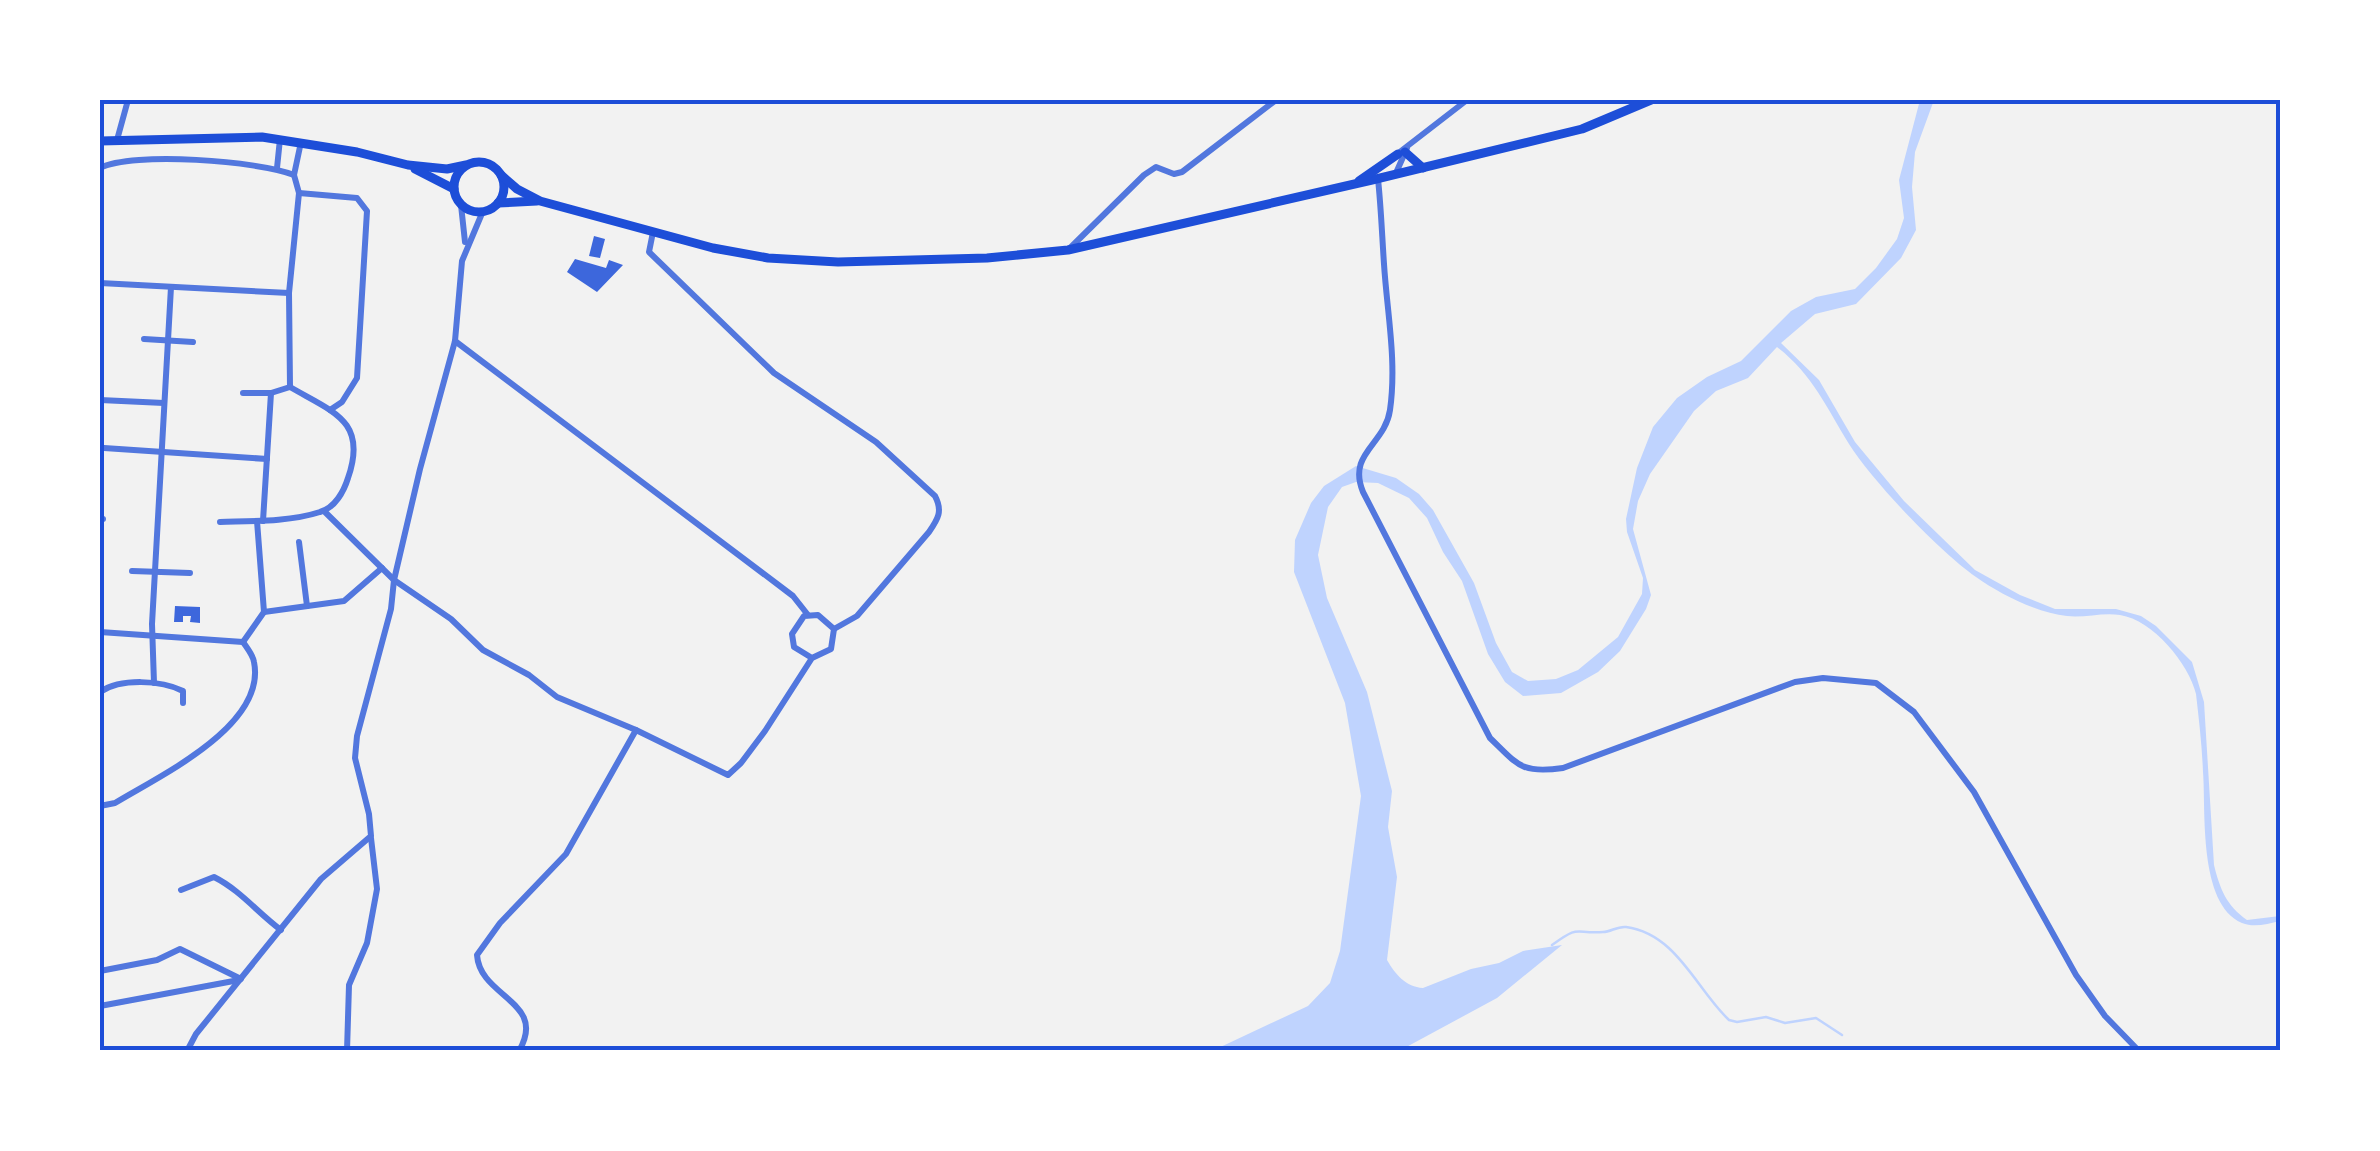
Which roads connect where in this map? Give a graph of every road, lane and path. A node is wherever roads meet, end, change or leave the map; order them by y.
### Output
1 (128, 100) edge
2 (1276, 100) edge
3 (1651, 100) edge
4 (1463, 101) edge
5 (280, 139) junction
6 (100, 140) edge
7 (117, 140) junction
8 (301, 142) junction
9 (1404, 150) junction
10 (408, 165) junction
11 (466, 165) junction
12 (100, 168) edge
13 (276, 168) junction
14 (1423, 168) junction
15 (294, 175) junction
16 (501, 175) junction
17 (1387, 177) junction
18 (1355, 184) junction
19 (454, 189) junction
20 (299, 193) junction
21 (540, 201) junction
22 (461, 204) junction
23 (497, 204) junction
24 (483, 211) junction
25 (653, 232) junction
26 (465, 248) junction
27 (1068, 250) junction
28 (100, 283) edge
29 (171, 287) junction
30 (289, 294) junction
31 (144, 339) dead end
32 (168, 340) junction
33 (455, 341) junction
34 (192, 342) dead end
35 (290, 387) junction
36 (243, 392) dead end
37 (271, 393) junction
38 (100, 400) edge
39 (164, 403) junction
40 (330, 410) junction
41 (104, 448) dead end
42 (162, 452) junction
43 (267, 459) junction
44 (324, 512) junction
45 (260, 521) junction
46 (220, 522) dead end
47 (299, 542) dead end
48 (382, 568) junction
49 (132, 570) dead end
50 (155, 572) junction
51 (190, 573) dead end
52 (394, 580) junction
53 (307, 606) junction
54 (264, 612) junction
55 (808, 615) junction
56 (834, 629) junction
57 (100, 632) edge
58 (153, 638) junction
59 (243, 642) junction
60 (812, 658) junction
61 (154, 683) junction
62 (100, 692) edge
63 (184, 703) dead end
64 (636, 730) junction
65 (100, 806) edge
66 (371, 836) junction
67 (181, 890) dead end
68 (281, 930) junction
69 (100, 970) edge
70 (241, 979) junction
71 (100, 1006) edge
72 (187, 1051) edge
73 (347, 1051) edge
74 (519, 1051) edge
75 (2139, 1051) edge

1 - 7 street
2 - 27 street
3 - 14 main road
4 - 9 street
5 - 7 main road
5 - 8 main road
5 - 13 street
6 - 7 main road
8 - 10 main road
8 - 15 street
9 - 14 main road
9 - 17 street
9 - 18 main road
10 - 11 main road
10 - 19 main road
11 - 16 main road
11 - 19 main road
12 - 13 street
13 - 15 street
14 - 17 main road
15 - 20 street
16 - 21 main road
16 - 23 main road
17 - 18 main road
17 - 75 street
18 - 27 main road
19 - 22 main road
20 - 30 street
20 - 40 street
21 - 23 main road
21 - 25 main road
22 - 24 main road
22 - 26 street
23 - 24 main road
24 - 26 street
25 - 27 main road
25 - 56 street
26 - 33 street
28 - 29 street
29 - 30 street
29 - 32 street
30 - 35 street
31 - 32 street
32 - 34 street
32 - 39 street
33 - 52 street
33 - 55 street
35 - 37 street
35 - 40 street
36 - 37 street
37 - 43 street
38 - 39 street
39 - 42 street
40 - 44 street
41 - 42 street
42 - 43 street
42 - 50 street
43 - 45 street
44 - 45 street
44 - 48 street
45 - 46 street
45 - 54 street
47 - 53 street
48 - 52 street
48 - 53 street
49 - 50 street
50 - 51 street
50 - 58 street
52 - 64 street
52 - 66 street
53 - 54 street
54 - 59 street
55 - 56 street
55 - 60 street
56 - 60 street
57 - 58 street
58 - 59 street
58 - 61 street
59 - 65 street
60 - 64 street
61 - 62 street
61 - 63 street
64 - 74 street
66 - 68 street
66 - 73 street
67 - 68 street
68 - 70 street
69 - 70 street
70 - 71 street
70 - 72 street

